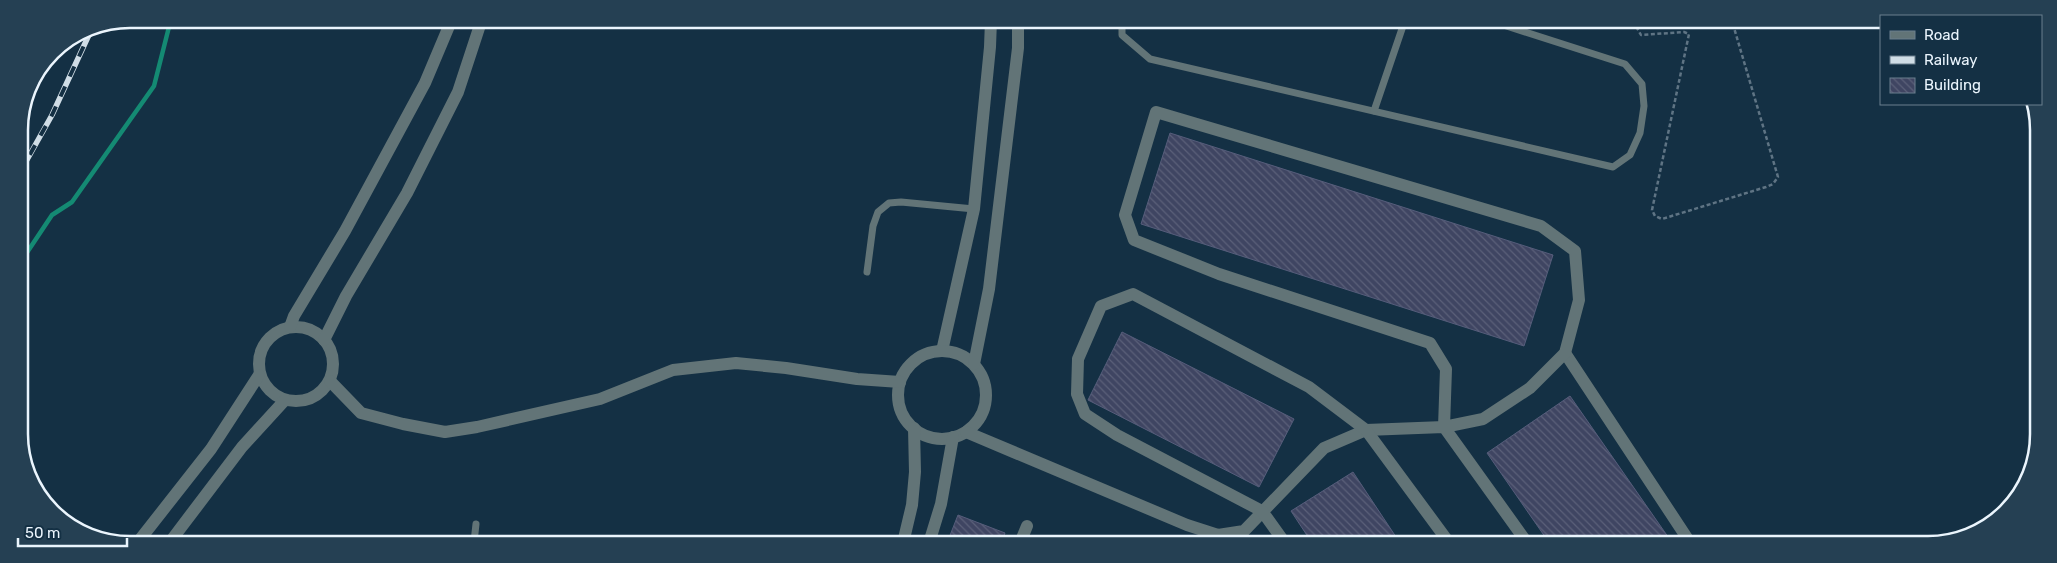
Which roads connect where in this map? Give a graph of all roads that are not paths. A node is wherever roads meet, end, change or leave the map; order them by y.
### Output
1 (448, 28) edge
2 (479, 28) edge
3 (990, 28) edge
4 (1018, 28) edge
5 (1122, 28) edge
6 (1402, 28) edge
7 (1513, 28) edge
8 (1374, 111) junction
9 (974, 209) junction
10 (867, 272) dead end
11 (290, 327) junction
12 (324, 340) junction
13 (942, 351) junction
14 (1565, 353) junction
15 (974, 364) junction
16 (259, 375) junction
17 (330, 381) junction
18 (900, 382) junction
19 (285, 400) junction
20 (1444, 427) junction
21 (914, 428) junction
22 (1366, 430) junction
23 (966, 432) junction
24 (954, 437) junction
25 (1262, 511) junction
26 (476, 524) dead end
27 (1027, 526) dead end
28 (1280, 535) edge
29 (1444, 535) edge
30 (1522, 535) edge
31 (1685, 535) edge
32 (143, 536) edge
33 (175, 536) edge
34 (475, 536) edge
35 (905, 536) edge
36 (931, 536) edge
37 (1023, 536) edge

1 - 11 street
2 - 12 street
3 - 9 street
4 - 15 street
5 - 8 lane
6 - 8 lane
7 - 8 lane
9 - 10 lane
9 - 13 street
11 - 12 street
11 - 16 street
12 - 17 street
13 - 15 street
13 - 18 street
14 - 20 street
14 - 20 street
14 - 31 street
15 - 23 street
16 - 19 street
16 - 32 street
17 - 18 street
17 - 19 street
18 - 21 street
19 - 33 street
20 - 22 street
20 - 30 street
21 - 24 street
21 - 35 street
22 - 25 street
22 - 25 street
22 - 29 street
23 - 24 street
23 - 25 street
24 - 36 street
25 - 28 street
26 - 34 lane
27 - 37 street

